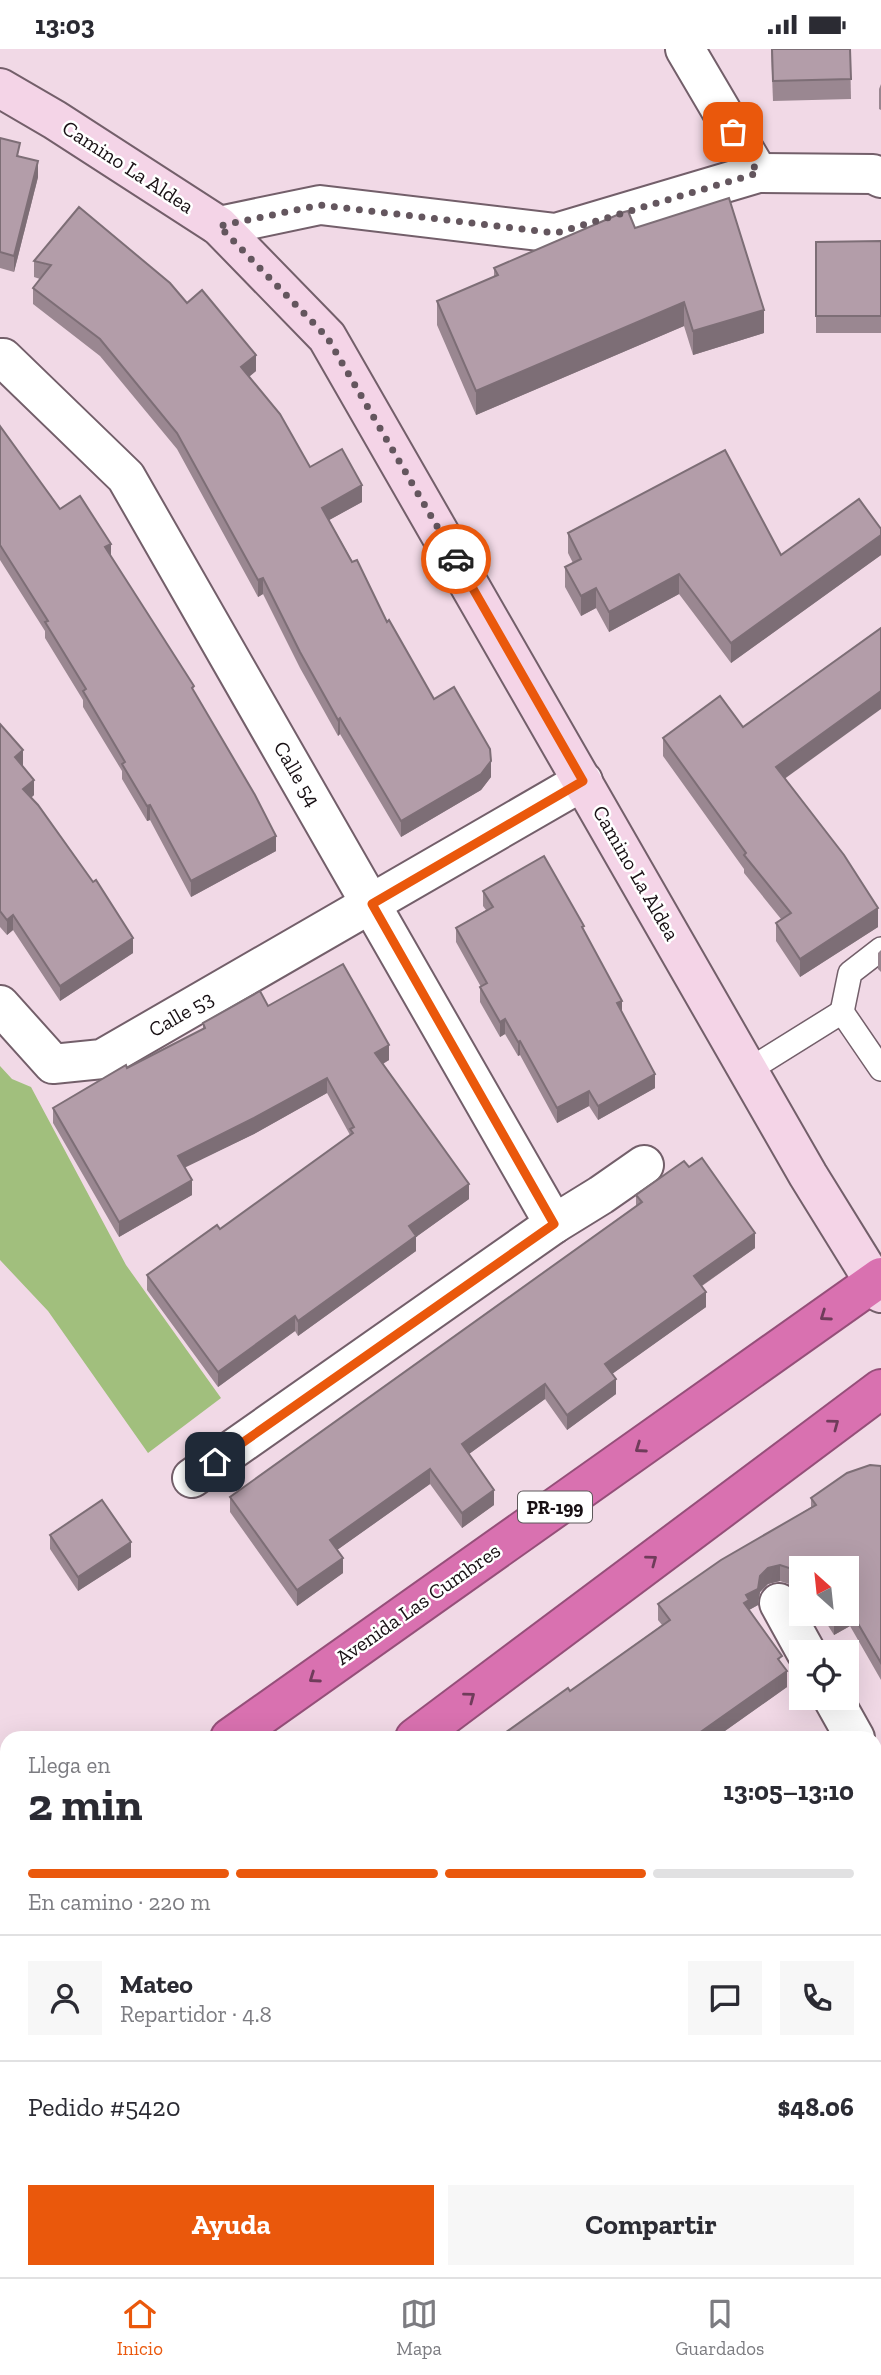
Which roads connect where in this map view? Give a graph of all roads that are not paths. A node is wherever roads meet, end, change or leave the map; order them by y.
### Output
1 (685, 49) edge
2 (0, 88) edge
3 (758, 173) junction
4 (881, 178) edge
5 (219, 226) junction
6 (0, 358) edge
7 (583, 781) junction
8 (372, 904) junction
9 (881, 949) edge
10 (0, 1005) edge
11 (842, 1012) junction
12 (881, 1069) edge
13 (749, 1070) junction
14 (644, 1165) dead end
15 (554, 1224) junction
16 (879, 1284) edge
17 (881, 1389) edge
18 (192, 1478) dead end
19 (779, 1603) dead end
20 (799, 1640) edge
21 (240, 1731) edge
22 (424, 1731) edge

1 - 3 street
2 - 5 street, Camino La Aldea
3 - 4 street
3 - 5 street
5 - 7 street, Camino La Aldea
6 - 8 street, Calle 54
7 - 8 street
7 - 13 street, Camino La Aldea
8 - 10 street, Calle 53
8 - 15 street, Calle 54
9 - 11 lane
11 - 12 lane
11 - 13 lane
13 - 16 street, Camino La Aldea
14 - 15 street
15 - 18 street
16 -> 21 highway, Avenida Las Cumbres / PR-199
22 -> 17 highway
19 - 20 street

